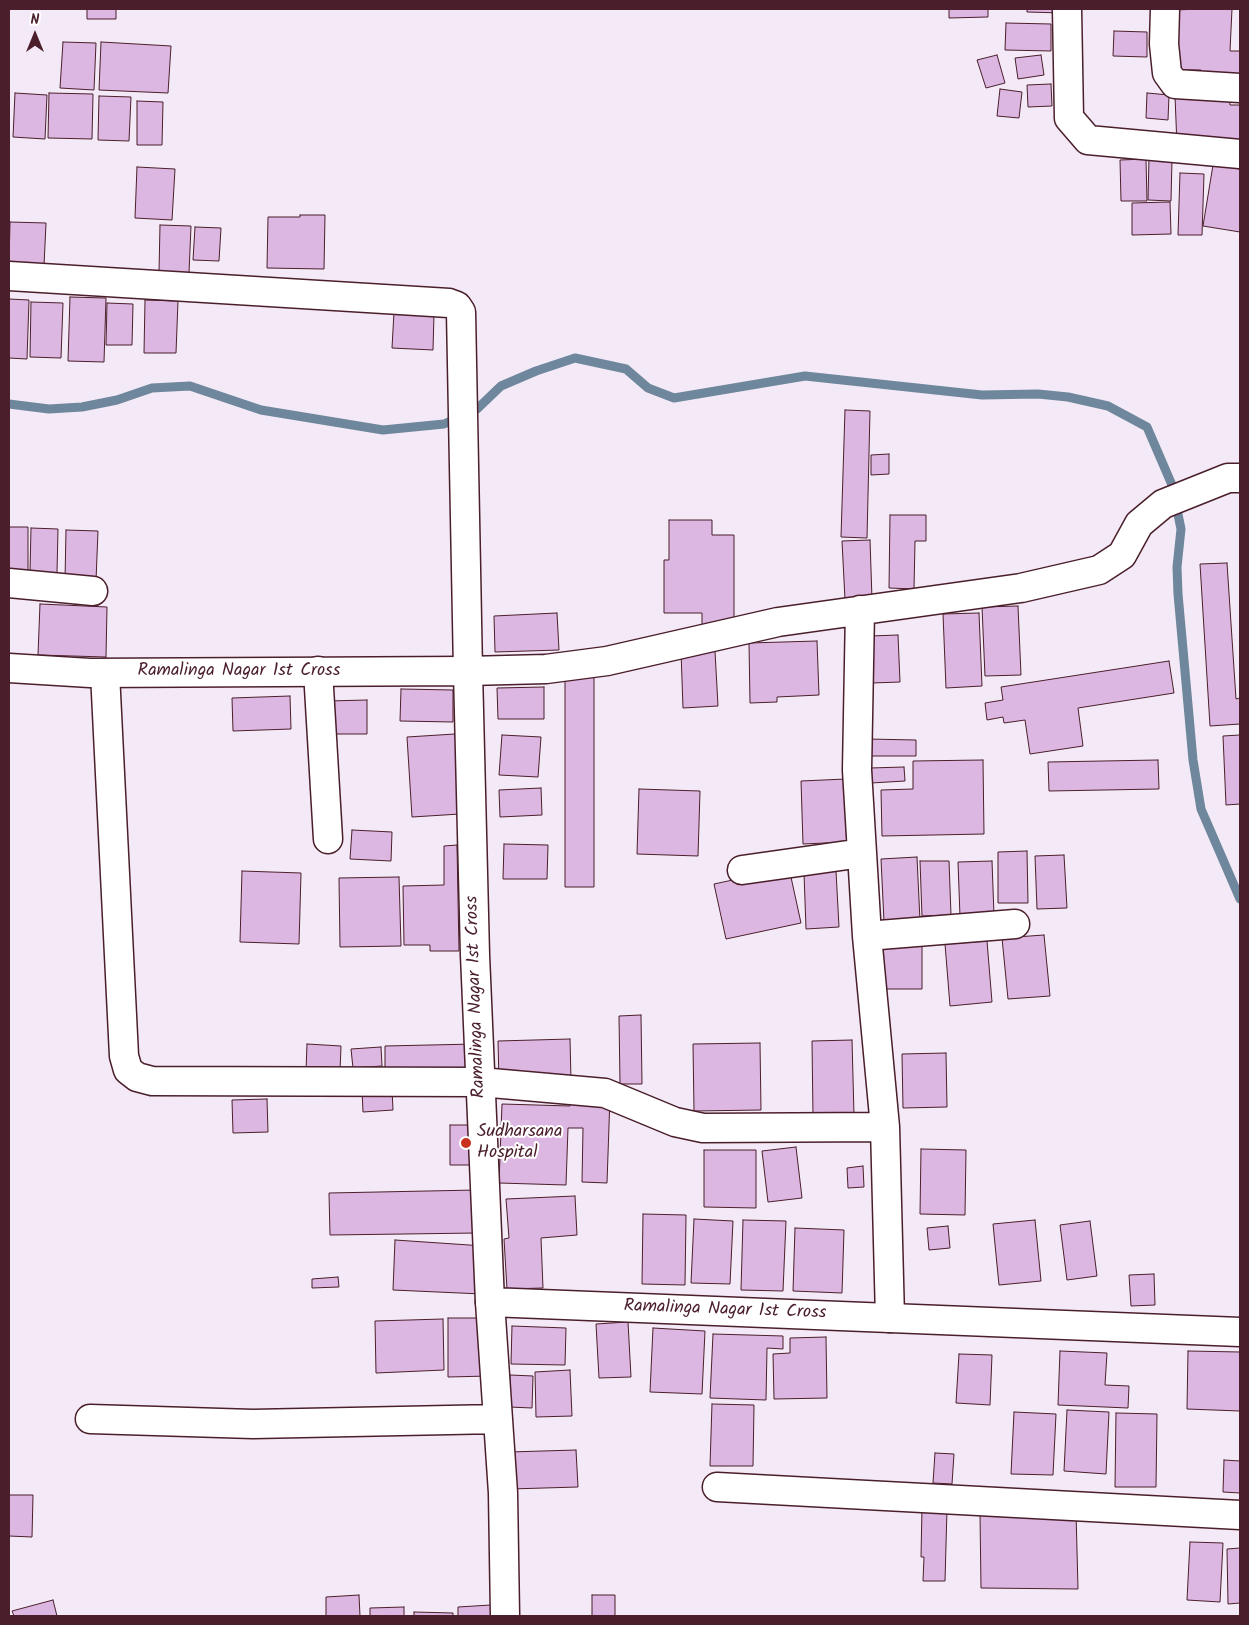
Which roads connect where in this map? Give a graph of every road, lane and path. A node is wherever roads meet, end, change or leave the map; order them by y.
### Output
1 (1067, 9) edge
2 (1165, 9) edge
3 (1240, 88) edge
4 (1240, 154) edge
5 (9, 276) edge
6 (1240, 478) edge
7 (9, 583) edge
8 (93, 591) dead end
9 (860, 610) junction
10 (9, 668) edge
11 (318, 671) junction
12 (468, 671) junction
13 (105, 673) junction
14 (328, 839) dead end
15 (862, 853) junction
16 (742, 870) dead end
17 (1015, 924) dead end
18 (867, 936) junction
19 (480, 1082) junction
20 (885, 1127) junction
21 (490, 1302) junction
22 (890, 1318) junction
23 (1240, 1332) edge
24 (90, 1418) dead end
25 (498, 1418) junction
26 (717, 1486) dead end
27 (1240, 1515) edge
28 (505, 1616) edge

1 - 4 street
2 - 3 street
5 - 12 street
6 - 9 street
7 - 8 street
9 - 12 street
9 - 15 street
10 - 13 street, Ramalinga Nagar 1st Cross
11 - 12 street, Ramalinga Nagar 1st Cross
11 - 13 street, Ramalinga Nagar 1st Cross
11 - 14 street
12 - 19 street, Ramalinga Nagar 1st Cross
13 - 19 street
15 - 16 street
15 - 18 street
17 - 18 street
18 - 20 street
19 - 20 street
19 - 21 street, Ramalinga Nagar 1st Cross
20 - 22 street
21 - 22 street, Ramalinga Nagar 1st Cross
21 - 25 street
22 - 23 street, Ramalinga Nagar 1st Cross
24 - 25 street
25 - 28 street
26 - 27 street

